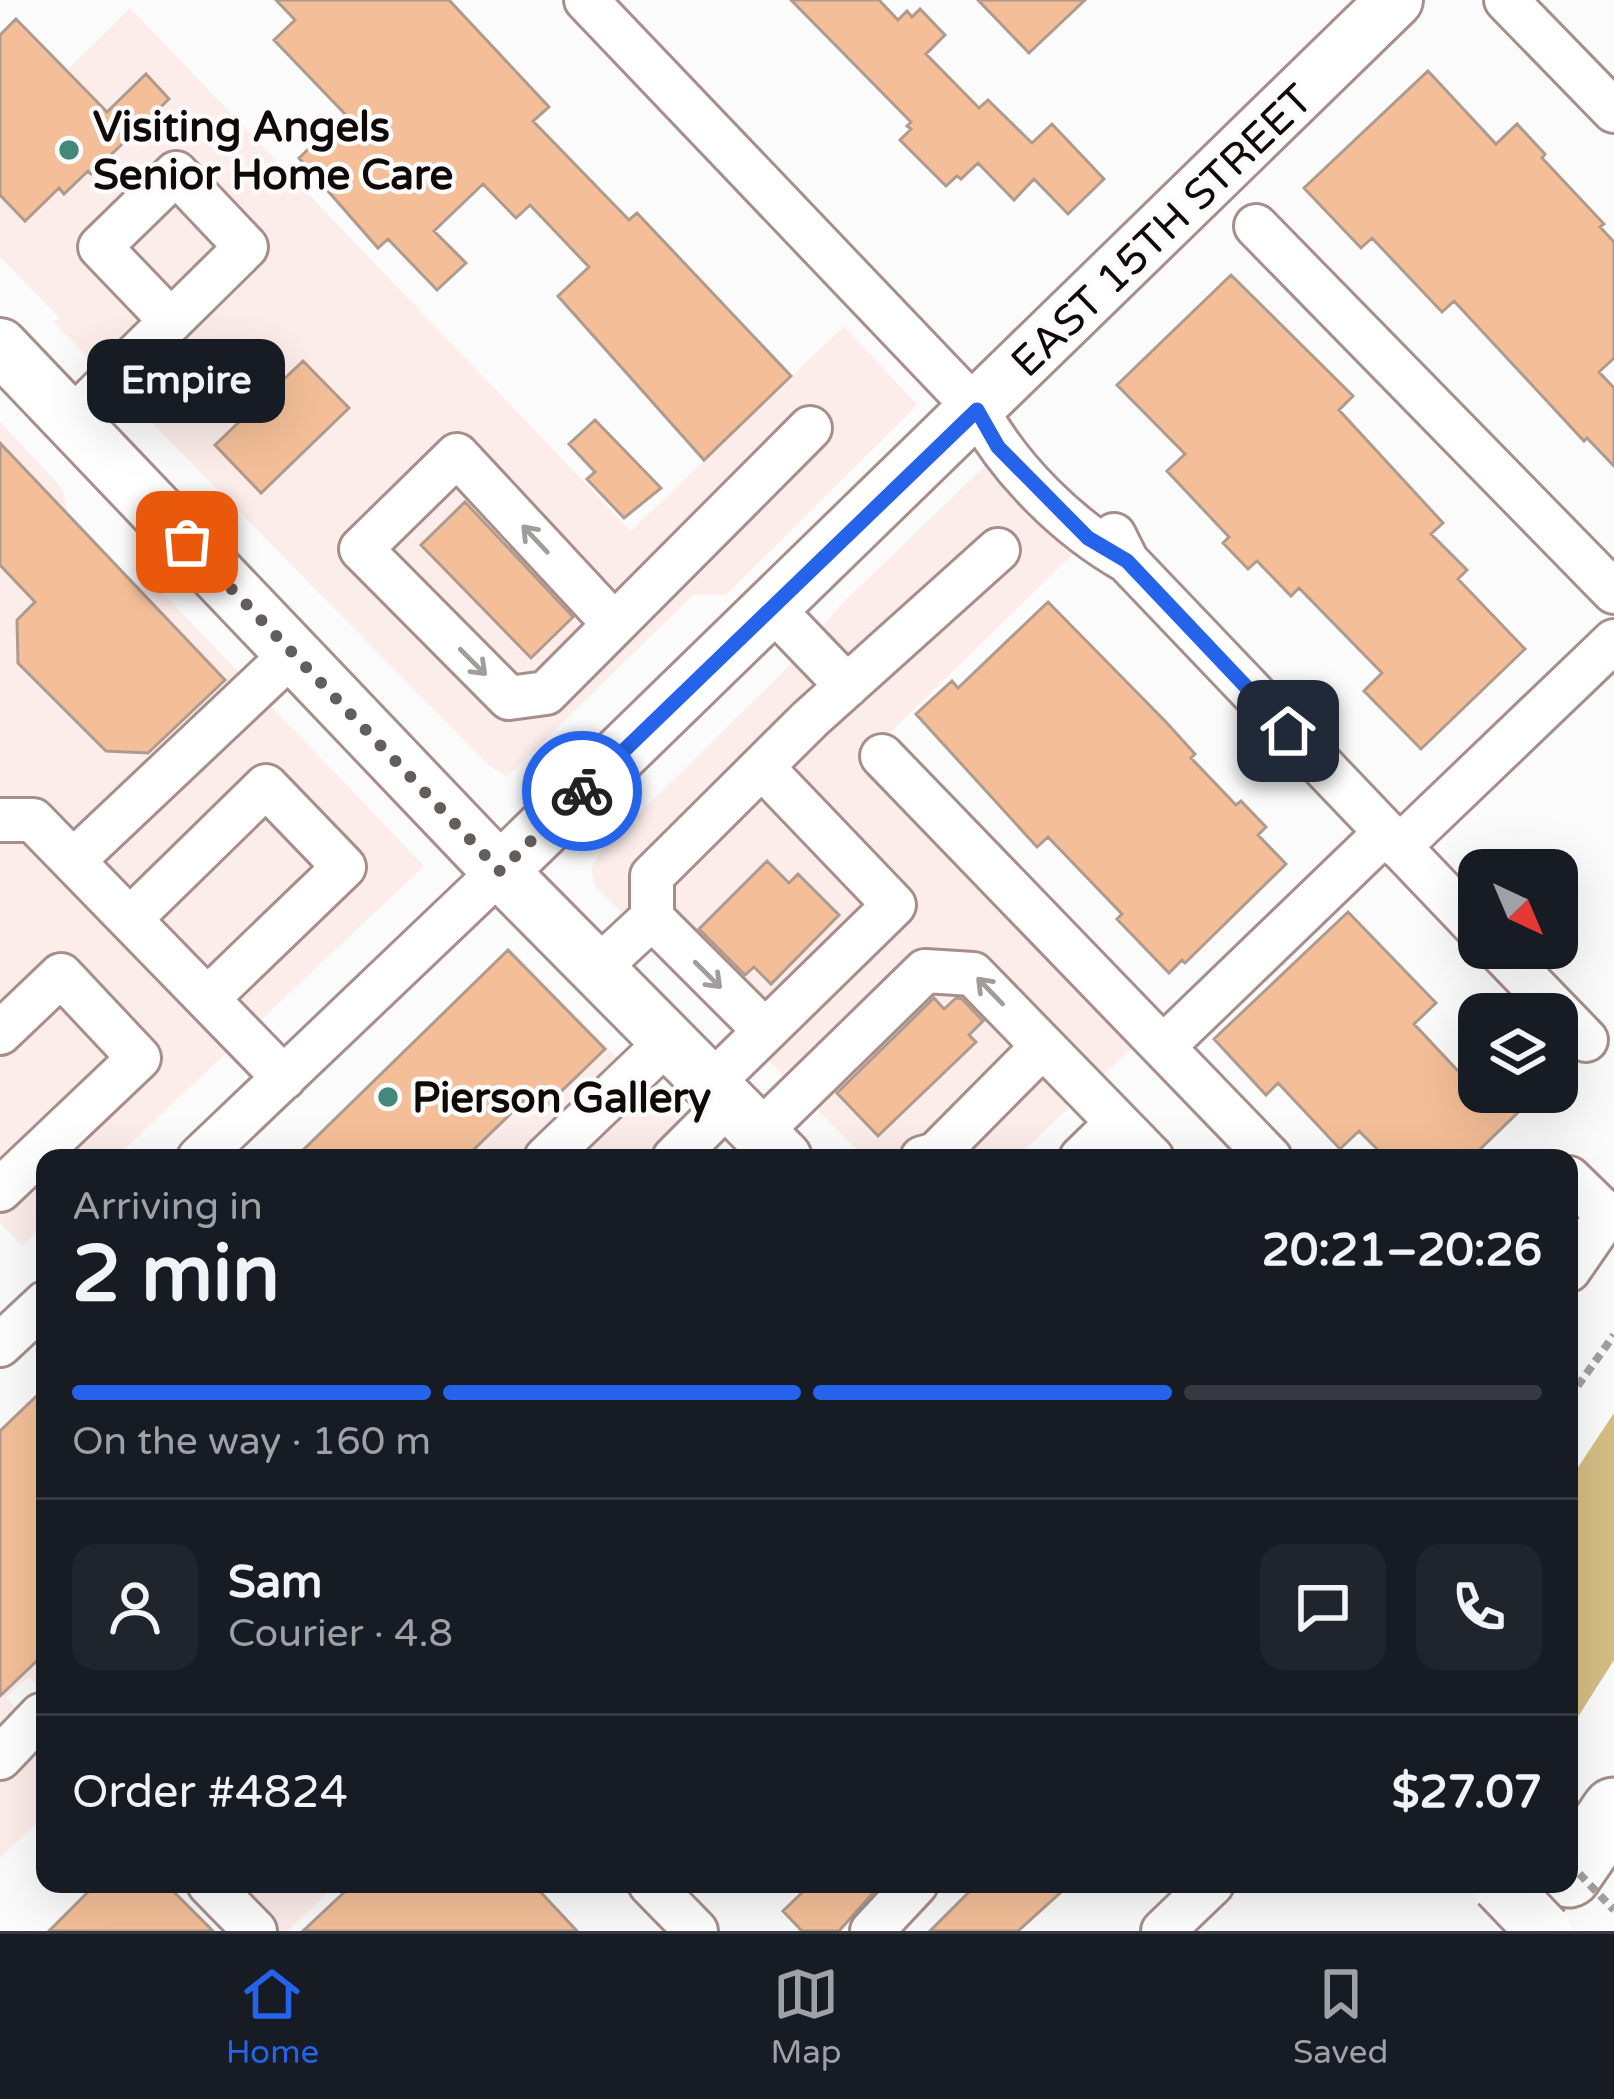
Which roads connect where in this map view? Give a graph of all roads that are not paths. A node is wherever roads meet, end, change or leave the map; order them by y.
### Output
1 (586, 0) edge
2 (1395, 0) edge
3 (1506, 0) edge
4 (1614, 111) edge
5 (1256, 226) dead end
6 (171, 321) dead end
7 (0, 346) edge
8 (977, 410) junction
9 (70, 420) junction
10 (810, 428) dead end
11 (998, 550) dead end
12 (1614, 592) edge
13 (772, 608) junction
14 (614, 624) junction
15 (1614, 641) edge
16 (293, 653) junction
17 (847, 686) junction
18 (882, 755) dead end
19 (762, 767) junction
20 (0, 820) edge
21 (1392, 840) junction
22 (73, 861) junction
23 (500, 871) junction
24 (1458, 908) edge
25 (652, 918) junction
26 (130, 919) junction
27 (597, 969) junction
28 (1517, 969) edge
29 (208, 998) junction
30 (765, 1031) junction
31 (0, 1033) edge
32 (1586, 1040) dead end
33 (668, 1041) junction
34 (1043, 1046) junction
35 (1163, 1047) junction
36 (284, 1078) junction
37 (746, 1120) edge
38 (1118, 1123) junction
39 (43, 1149) edge
40 (209, 1149) edge
41 (556, 1149) edge
42 (691, 1149) edge
43 (941, 1149) edge
44 (1091, 1149) edge
45 (1143, 1149) edge
46 (1261, 1149) edge
47 (36, 1156) edge
48 (1578, 1187) edge
49 (0, 1190) edge
50 (1578, 1257) edge
51 (36, 1719) edge
52 (0, 1758) edge
53 (1614, 1810) edge
54 (1614, 1833) edge
55 (1578, 1862) edge
56 (1578, 1871) edge
57 (659, 1893) edge
58 (908, 1893) edge
59 (1202, 1893) edge
60 (696, 1931) edge
61 (872, 1931) edge
62 (1162, 1931) edge

1 - 8 street
2 - 8 main road, EAST 15TH STREET
3 - 4 street
5 - 12 street
6 - 9 street
7 - 9 main road
8 - 13 main road, EAST 15TH STREET
8 - 21 street
9 - 16 main road
10 - 14 street
11 - 17 street
13 - 17 street
13 - 23 main road, EAST 15TH STREET
14 -> 14 street
15 - 21 street
16 - 22 street
16 - 23 main road
17 - 19 street
18 - 35 street
19 - 25 street
19 - 30 street
20 - 22 street
21 - 24 street
21 - 35 street
22 - 26 street
23 - 27 main road
23 - 36 street, EAST 15TH STREET
25 - 27 street
25 -> 30 street
26 - 29 street
26 - 29 street
27 - 33 main road
28 - 32 street
29 - 36 street
30 - 37 street
31 - 39 street
33 - 37 main road
33 - 41 street
34 -> 37 street
34 - 38 street
34 - 43 street
35 - 46 street
36 - 40 street, EAST 15TH STREET
37 - 42 street
38 - 44 street
38 - 45 street
47 - 49 street
48 - 50 street
51 - 52 street
53 - 55 highway
54 - 56 highway
57 - 60 street
58 - 61 street
59 - 62 street

